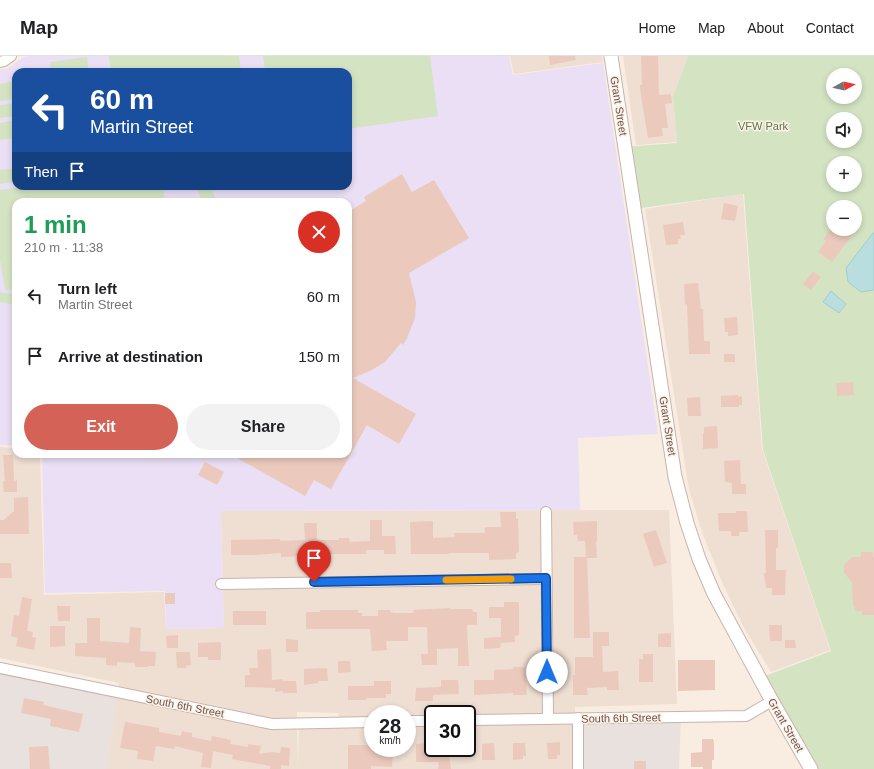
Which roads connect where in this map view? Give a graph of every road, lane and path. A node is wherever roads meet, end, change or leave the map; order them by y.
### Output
1 (611, 56) edge
2 (546, 512) dead end
3 (546, 578) junction
4 (221, 584) dead end
5 (0, 668) edge
6 (772, 701) junction
7 (578, 718) junction
8 (548, 719) junction
9 (476, 720) edge
10 (364, 722) edge
11 (578, 769) edge
12 (811, 769) edge

1 - 6 street, Grant Street
2 - 3 street
3 - 4 street
3 - 8 street
5 - 10 street, South 6th Street
6 - 7 street, South 6th Street
6 - 12 street, Grant Street
7 - 8 street, South 6th Street
7 - 11 street
8 - 9 street, South 6th Street

